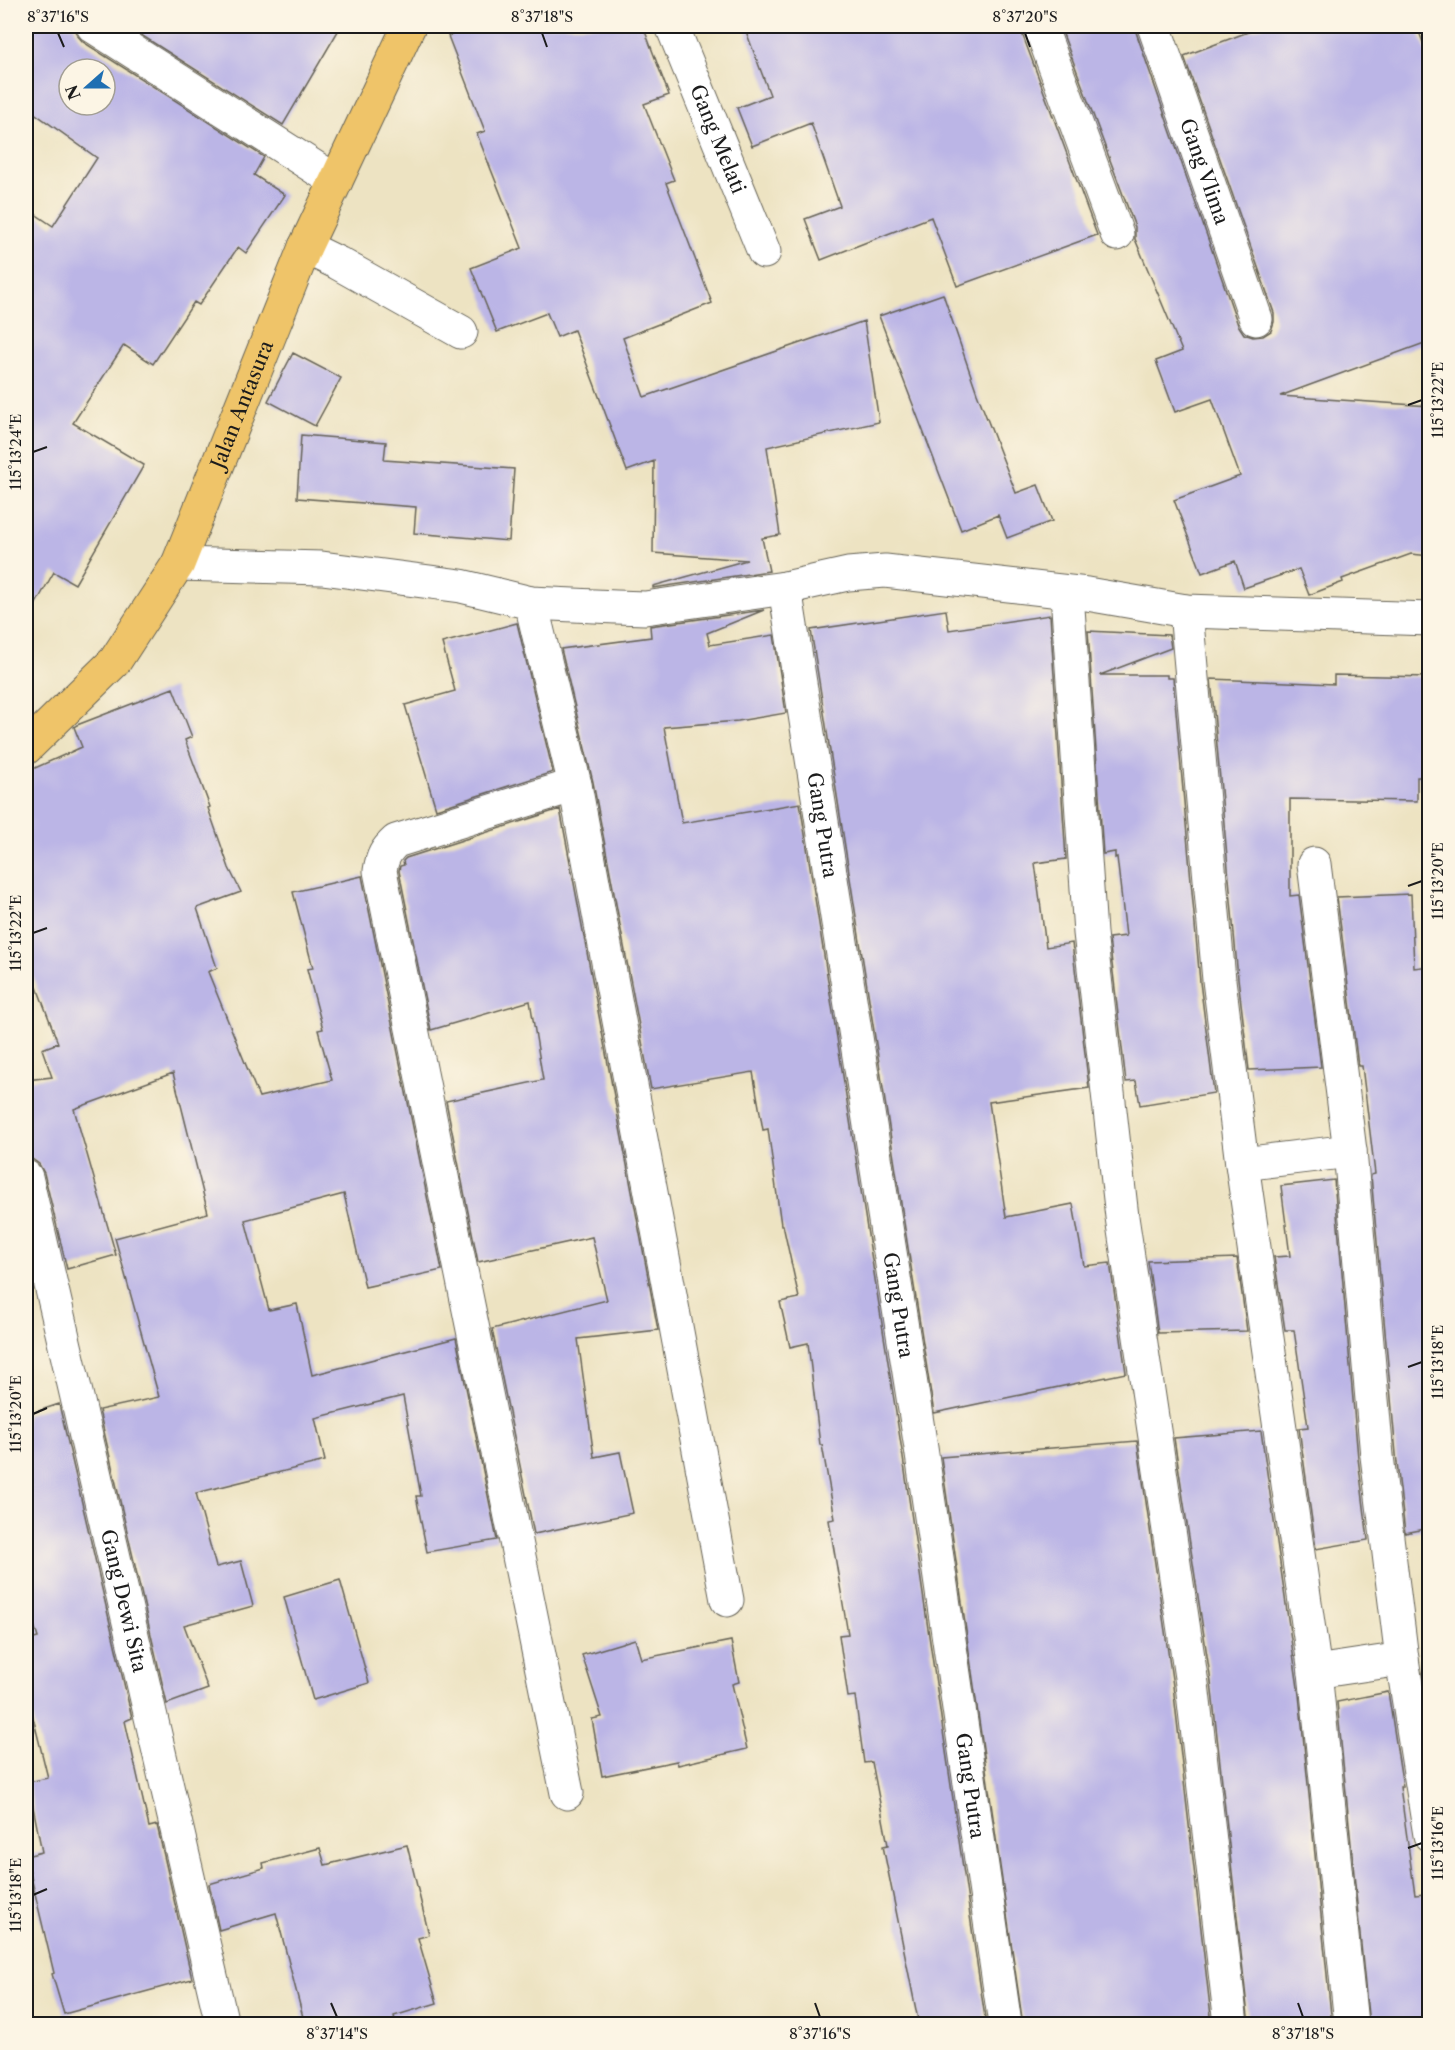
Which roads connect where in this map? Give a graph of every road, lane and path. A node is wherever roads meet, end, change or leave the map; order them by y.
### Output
1 (93, 26) edge
2 (409, 26) edge
3 (672, 26) edge
4 (1040, 26) edge
5 (1154, 26) edge
6 (336, 181) junction
7 (1117, 234) dead end
8 (305, 247) junction
9 (764, 252) dead end
10 (1256, 319) dead end
11 (461, 332) dead end
12 (178, 564) junction
13 (785, 588) junction
14 (1067, 593) junction
15 (531, 603) junction
16 (1186, 611) junction
17 (1430, 619) edge
18 (26, 748) edge
19 (575, 785) junction
20 (1314, 864) dead end
21 (1350, 1151) junction
22 (1242, 1164) junction
23 (26, 1177) edge
24 (727, 1600) dead end
25 (1402, 1659) junction
26 (1315, 1672) junction
27 (567, 1793) dead end
28 (1430, 1835) edge
29 (222, 2025) edge
30 (1005, 2025) edge
31 (1231, 2025) edge
32 (1351, 2025) edge

1 - 6 street
2 - 6 main road, Jalan Antasura
3 - 9 street, Gang Melati
4 - 7 street
5 - 10 street, Gang Vlima
6 - 8 main road, Jalan Antasura
8 - 11 street
8 - 12 main road, Jalan Antasura
12 - 15 street
12 - 18 main road, Jalan Antasura
13 - 14 street
13 - 15 street
13 - 30 street, Gang Putra
14 - 16 street
14 - 31 street
15 - 19 street
16 - 17 street
16 - 22 street
19 - 24 street
19 - 27 street
20 - 21 street
21 - 22 street
21 - 25 street
22 - 26 street
23 - 29 street, Gang Dewi Sita
25 - 26 street
25 - 28 street
26 - 32 street

